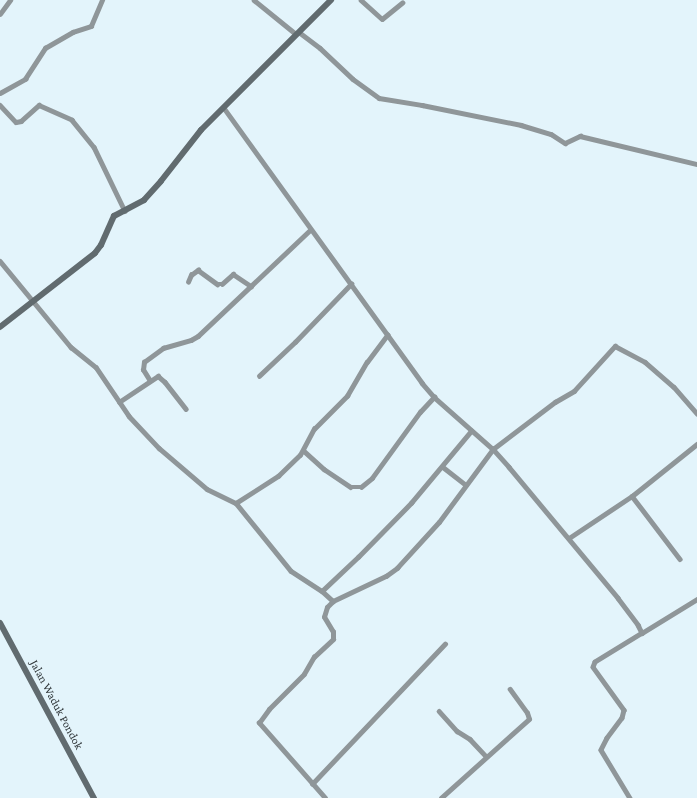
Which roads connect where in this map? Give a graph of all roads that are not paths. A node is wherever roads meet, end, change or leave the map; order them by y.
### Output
1 (10, 0) edge
2 (102, 0) edge
3 (254, 0) edge
4 (330, 0) edge
5 (361, 0) edge
6 (402, 3) dead end
7 (0, 14) edge
8 (298, 33) junction
9 (0, 93) edge
10 (0, 105) edge
11 (224, 108) junction
12 (697, 164) edge
13 (125, 211) junction
14 (310, 230) junction
15 (0, 261) edge
16 (188, 282) dead end
17 (351, 284) junction
18 (251, 286) junction
19 (33, 302) junction
20 (0, 327) edge
21 (388, 336) junction
22 (259, 376) dead end
23 (150, 381) junction
24 (434, 397) junction
25 (119, 402) junction
26 (186, 409) dead end
27 (697, 413) edge
28 (471, 431) junction
29 (697, 444) edge
30 (492, 449) junction
31 (304, 451) junction
32 (443, 466) junction
33 (466, 485) junction
34 (632, 496) junction
35 (236, 503) junction
36 (569, 538) junction
37 (680, 560) dead end
38 (322, 591) junction
39 (697, 599) edge
40 (333, 601) junction
41 (0, 623) edge
42 (642, 633) junction
43 (444, 644) dead end
44 (510, 690) dead end
45 (439, 711) dead end
46 (486, 756) junction
47 (312, 784) junction
48 (94, 798) edge
49 (325, 798) edge
50 (441, 798) edge
51 (630, 798) edge

1 - 7 street
2 - 9 street
3 - 8 street
4 - 8 street
5 - 6 street
8 - 11 street
8 - 12 street
10 - 13 street
11 - 13 street
11 - 14 street
13 - 19 street
14 - 17 street
14 - 18 street
15 - 19 street
16 - 18 street
17 - 21 street
17 - 22 street
18 - 23 street
19 - 20 street
19 - 25 street
21 - 24 street
21 - 31 street
23 - 25 street
23 - 26 street
24 - 28 street
24 - 31 street
25 - 35 street
27 - 30 street
28 - 30 street
28 - 32 street
29 - 34 street
30 - 33 street
30 - 36 street
31 - 35 street
32 - 33 street
32 - 38 street
33 - 40 street
34 - 36 street
34 - 37 street
35 - 38 street
36 - 42 street
38 - 40 street
39 - 42 street
40 - 47 street
41 - 48 street, Jalan Waduk Pondok
42 - 51 street
43 - 47 street
44 - 46 street
45 - 46 street
46 - 50 street
47 - 49 street

